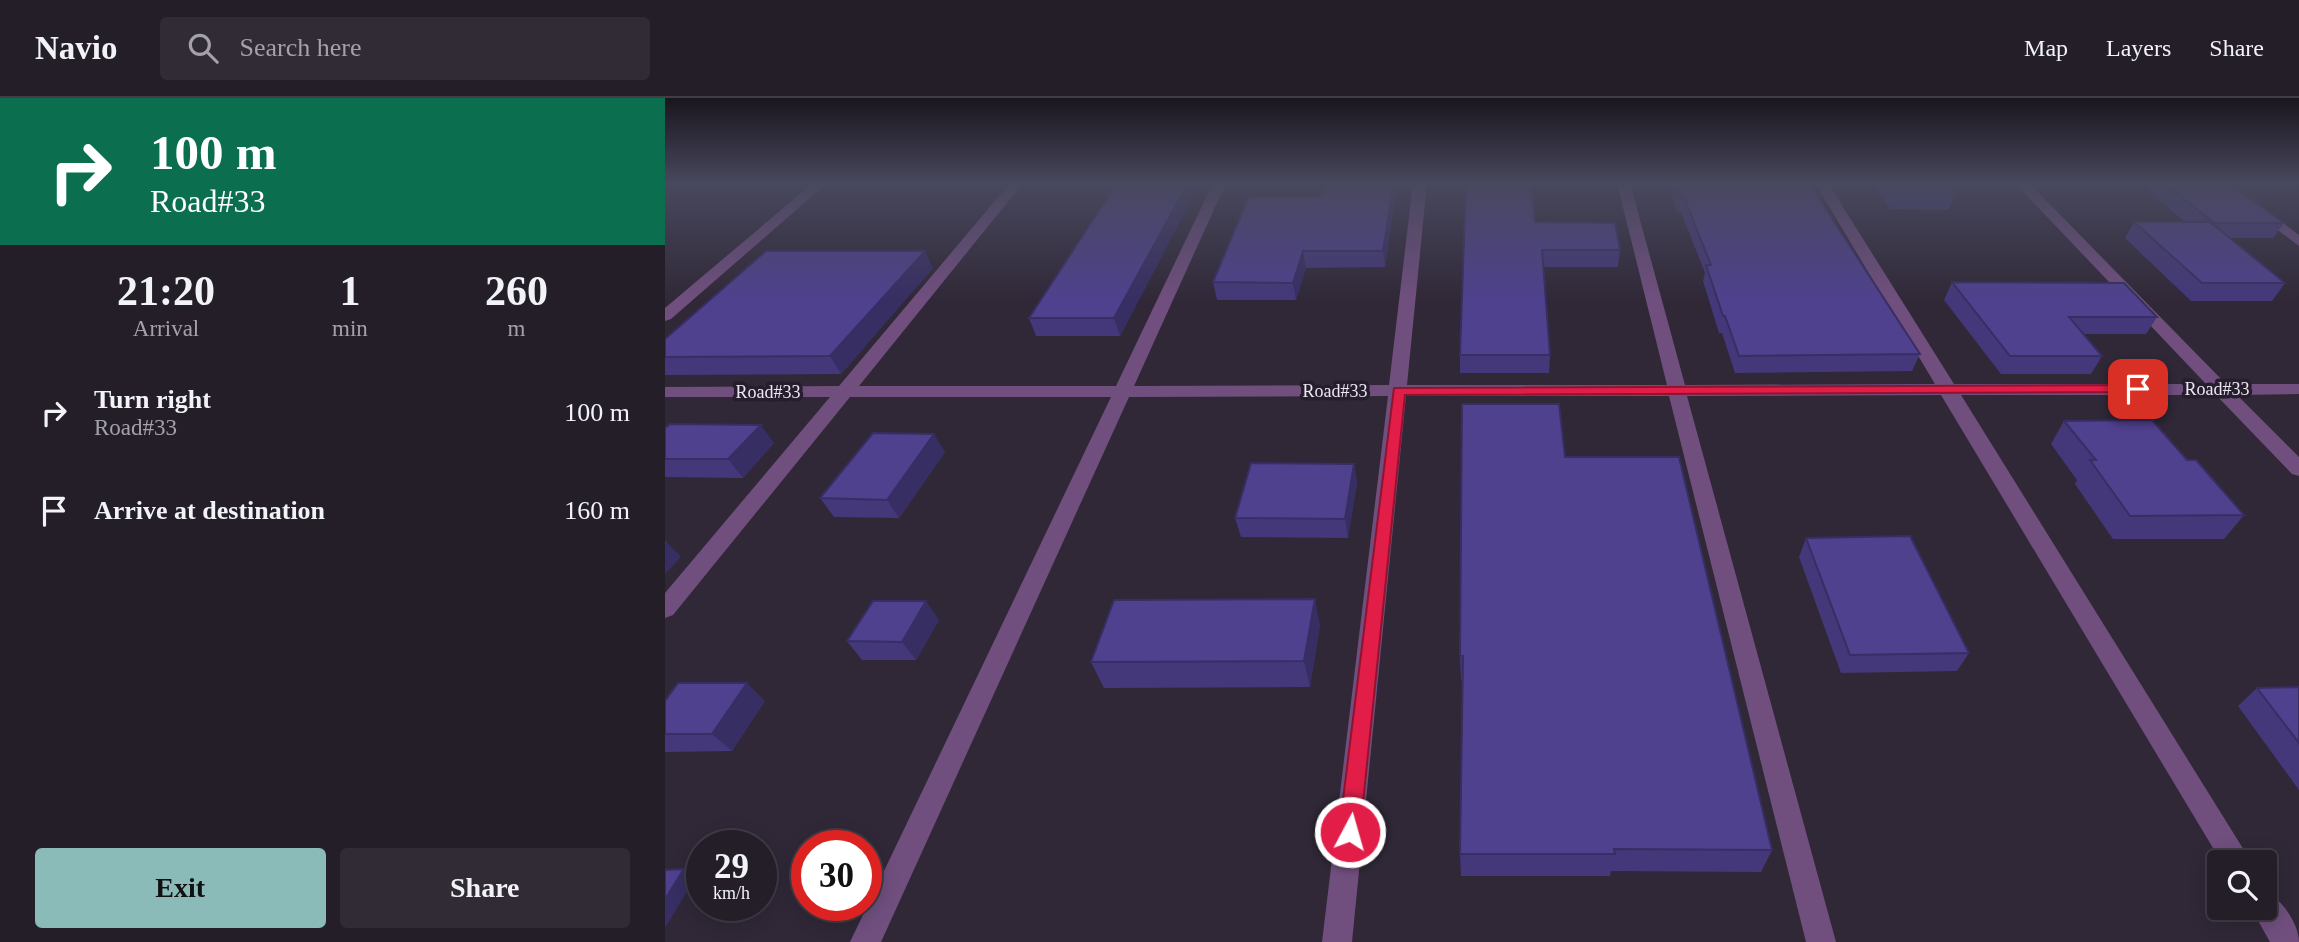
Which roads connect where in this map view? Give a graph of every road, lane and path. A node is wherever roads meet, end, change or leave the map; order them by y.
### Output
1 (775, 222) edge
2 (985, 222) edge
3 (1202, 222) edge
4 (1416, 222) edge
5 (1633, 222) edge
6 (1845, 222) edge
7 (2059, 222) edge
8 (2273, 222) edge
9 (2299, 242) edge
10 (665, 316) edge
11 (2220, 389) junction
12 (2299, 389) edge
13 (1678, 390) junction
14 (1947, 390) junction
15 (1123, 391) junction
16 (1398, 391) junction
17 (845, 392) junction
18 (665, 393) edge
19 (2299, 469) edge
20 (665, 609) edge
21 (2230, 850) edge
22 (2274, 920) edge
23 (866, 942) edge
24 (1337, 942) edge
25 (1821, 942) edge
26 (2287, 942) edge

1 - 10 street
2 - 17 street
3 - 15 street
4 - 16 street
5 - 13 street
6 - 14 street
7 - 11 street
8 - 9 street
11 - 12 street, Road#33
11 - 14 street, Road#33
11 - 19 street
13 - 14 street, Road#33
13 - 16 street, Road#33
13 - 25 street
14 - 21 street
15 - 16 street, Road#33
15 - 17 street, Road#33
15 - 23 street
16 - 24 street
17 - 18 street, Road#33
17 - 20 street
22 - 26 street

